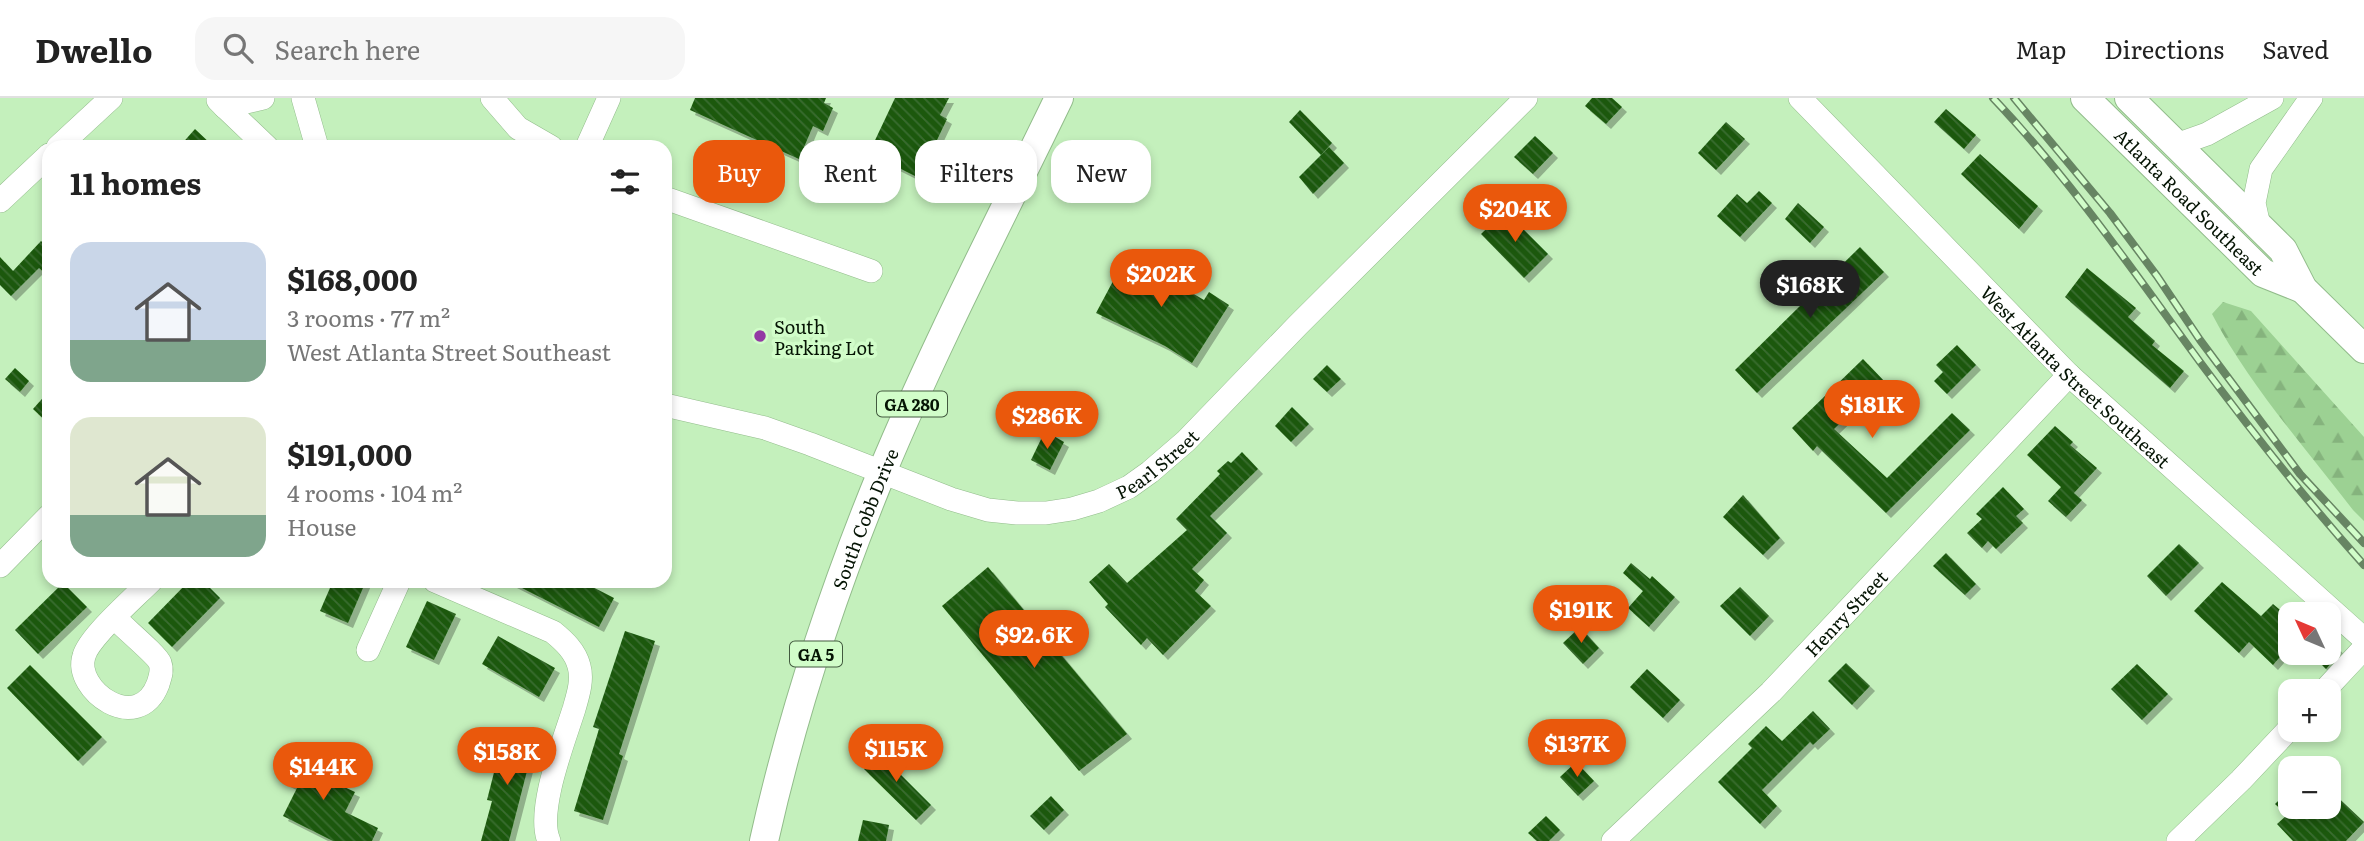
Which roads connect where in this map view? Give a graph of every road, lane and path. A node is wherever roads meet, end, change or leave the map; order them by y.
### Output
1 (111, 98) edge
2 (263, 98) edge
3 (303, 98) edge
4 (492, 98) edge
5 (609, 98) edge
6 (1059, 98) edge
7 (1526, 98) edge
8 (1800, 98) edge
9 (2085, 98) edge
10 (2130, 98) edge
11 (2272, 98) edge
12 (2311, 98) edge
13 (221, 102) edge
14 (66, 140) edge
15 (260, 140) edge
16 (315, 140) edge
17 (539, 140) edge
18 (590, 140) edge
19 (2176, 145) junction
20 (42, 162) edge
21 (672, 200) edge
22 (0, 201) edge
23 (2259, 226) junction
24 (871, 271) dead end
25 (2303, 289) junction
26 (2364, 349) edge
27 (2069, 374) junction
28 (672, 407) edge
29 (882, 472) junction
30 (42, 523) edge
31 (0, 566) edge
32 (144, 588) edge
33 (396, 588) edge
34 (451, 588) edge
35 (115, 618) dead end
36 (2364, 639) edge
37 (2364, 648) edge
38 (368, 650) dead end
39 (2335, 679) edge
40 (2278, 741) edge
41 (549, 841) edge
42 (764, 841) edge
43 (1613, 841) edge
44 (2178, 841) edge

1 - 14 street
2 - 13 street
3 - 16 street
4 - 17 street
5 - 18 street
6 - 29 main road, South Cobb Drive / GA 280
7 - 29 street, Pearl Street
8 - 27 street, West Atlanta Street Southeast
9 - 25 main road, Atlanta Road Southeast
10 - 19 main road, Atlanta Road Southeast
11 - 19 street
12 - 23 street
13 - 15 street
19 - 23 main road, Atlanta Road Southeast
20 - 22 street
21 - 24 street
23 - 25 main road, Atlanta Road Southeast
25 - 26 main road, Atlanta Road Southeast
27 - 36 street, West Atlanta Street Southeast
27 - 43 street, Henry Street
28 - 29 street, Pearl Street
29 - 42 main road, South Cobb Drive / GA 5
30 - 31 street
32 - 35 street
33 - 38 street
34 - 41 street
37 - 39 street
40 - 44 street

